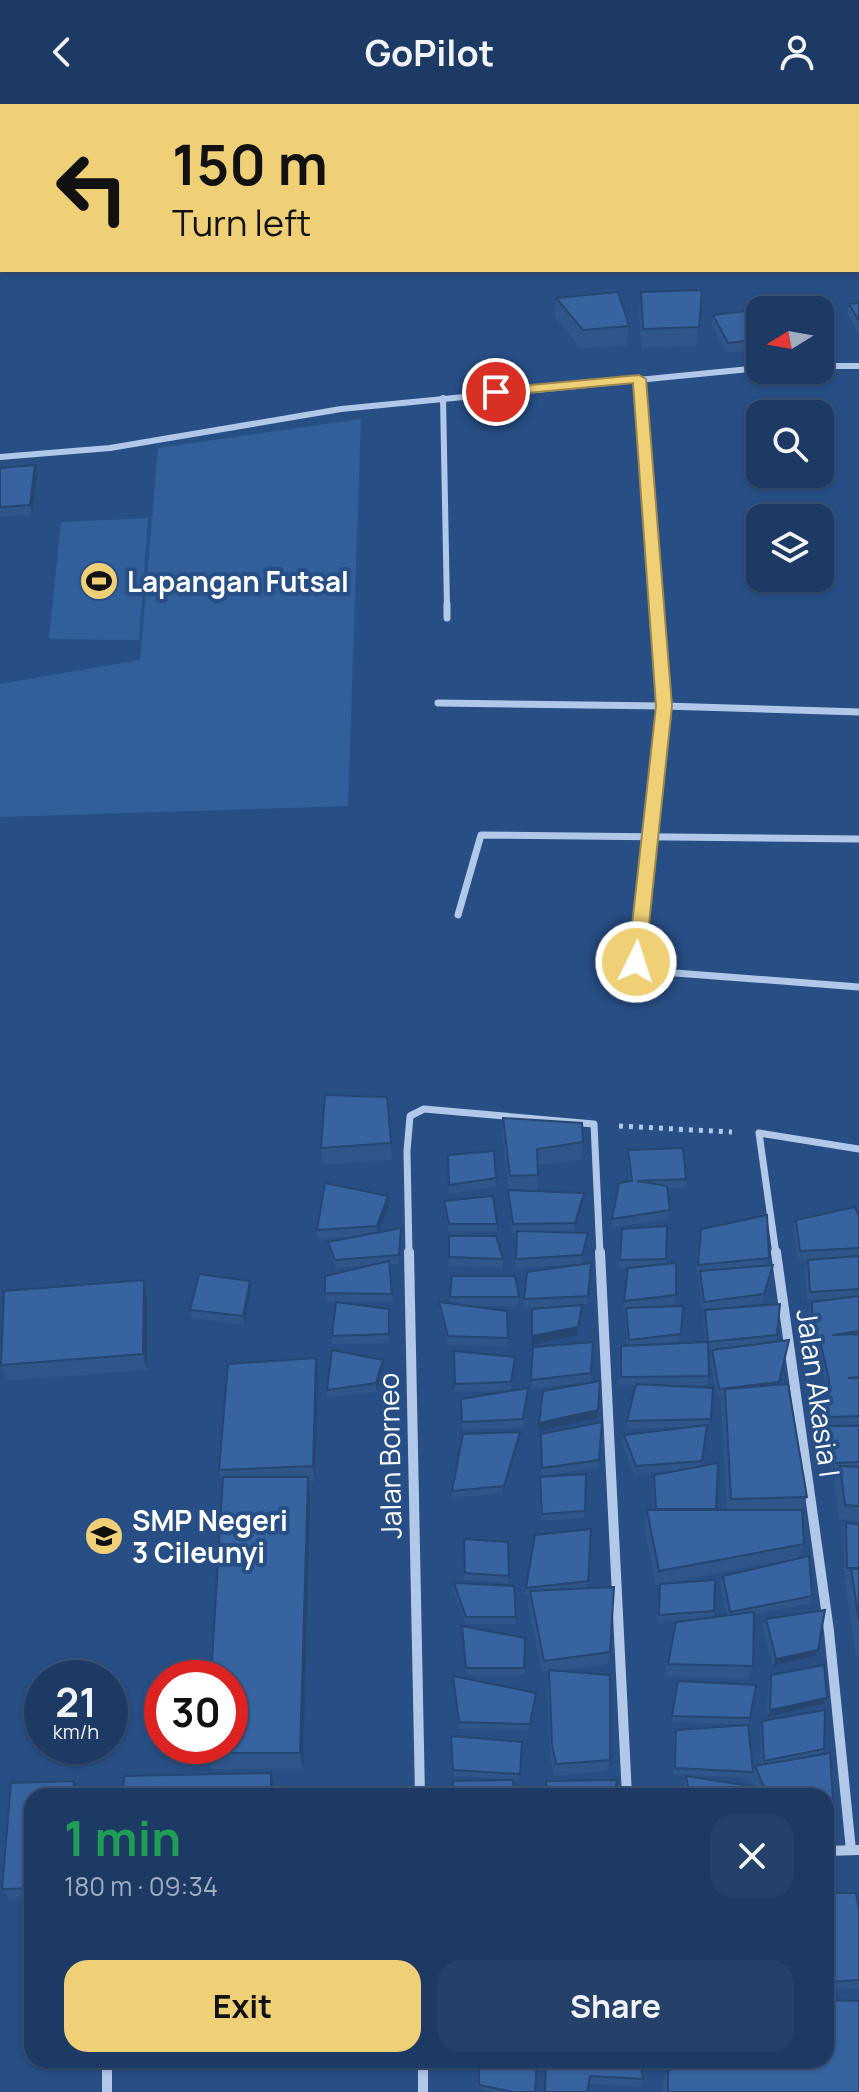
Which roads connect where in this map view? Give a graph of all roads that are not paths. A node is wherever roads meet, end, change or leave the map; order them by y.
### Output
1 (834, 366) edge
2 (859, 366) edge
3 (746, 369) edge
4 (639, 379) junction
5 (443, 398) junction
6 (0, 457) edge
7 (447, 618) dead end
8 (438, 703) dead end
9 (664, 706) junction
10 (859, 712) edge
11 (650, 835) junction
12 (859, 839) edge
13 (458, 915) dead end
14 (859, 987) edge
15 (859, 1149) edge
16 (420, 1788) edge
17 (627, 1788) edge
18 (855, 1850) edge
19 (834, 1851) edge
20 (107, 2068) edge
21 (423, 2068) edge
22 (107, 2092) edge
23 (423, 2092) edge

1 - 2 street
3 - 4 street
4 - 5 street
4 - 9 street
5 - 6 street
5 - 7 street
8 - 9 street
9 - 10 street
9 - 11 street
11 - 12 street
11 - 13 street
11 - 14 street
15 - 18 street, Jalan Akasia I
16 - 17 street, Jalan Borneo
18 - 19 street
20 - 22 street
21 - 23 street

